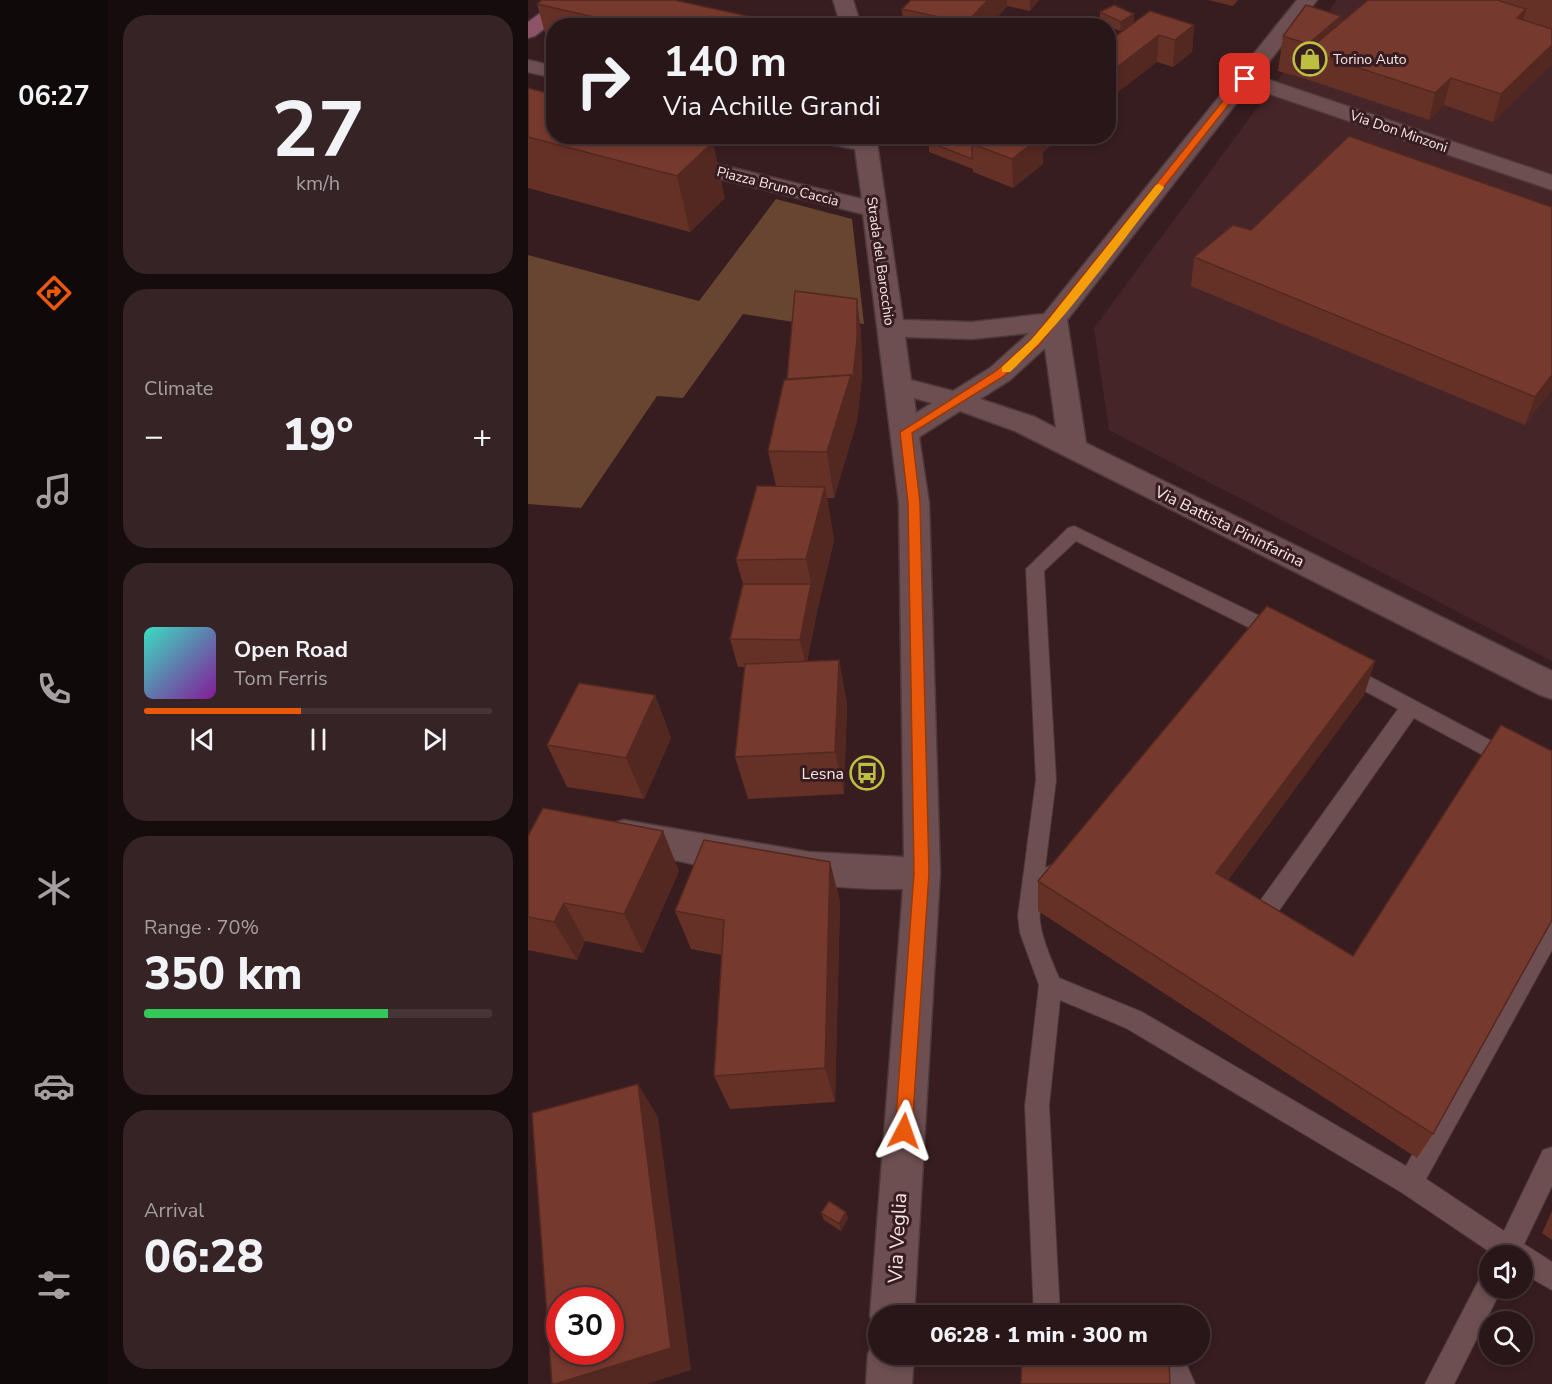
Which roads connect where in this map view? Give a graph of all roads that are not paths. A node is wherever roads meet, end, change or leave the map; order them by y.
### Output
1 (571, 0) edge
2 (843, 0) edge
3 (1306, 0) edge
4 (547, 18) edge
5 (848, 18) edge
6 (546, 19) edge
7 (528, 32) edge
8 (528, 66) edge
9 (546, 70) edge
10 (1245, 79) junction
11 (866, 144) edge
12 (657, 157) edge
13 (1552, 183) edge
14 (874, 209) junction
15 (1054, 320) junction
16 (890, 327) junction
17 (900, 386) junction
18 (958, 401) junction
19 (906, 432) junction
20 (1073, 448) junction
21 (1261, 625) junction
22 (1281, 636) edge
23 (1245, 644) edge
24 (1331, 663) edge
25 (1552, 686) edge
26 (1411, 707) junction
27 (1552, 783) edge
28 (594, 830) edge
29 (1069, 855) edge
30 (922, 873) junction
31 (1030, 902) junction
32 (1263, 915) edge
33 (1552, 929) edge
34 (1050, 985) junction
35 (1552, 1159) edge
36 (1410, 1183) junction
37 (1501, 1245) edge
38 (1518, 1245) edge
39 (1533, 1266) edge
40 (1552, 1277) edge
41 (1483, 1299) edge
42 (893, 1305) edge
43 (1046, 1305) edge
44 (891, 1365) edge
45 (1171, 1365) edge
46 (890, 1384) edge
47 (1181, 1384) edge
48 (1439, 1384) edge

1 - 4 main road
2 - 5 street
3 - 10 street
6 - 7 main road
8 - 9 street
10 - 13 street, Via Don Minzoni
10 - 15 street
11 - 14 street, Strada del Barocchio
12 - 14 street, Piazza Bruno Caccia
14 - 16 street, Strada del Barocchio
15 - 16 street
15 - 18 street
15 - 20 street
16 - 17 street, Strada del Barocchio
17 - 18 street, Via Battista Pininfarina
17 - 19 street, Strada del Barocchio
18 - 19 street
18 - 20 street, Via Battista Pininfarina
19 - 30 street, Via Veglia
20 - 25 street, Via Battista Pininfarina
21 - 22 lane
21 - 23 lane
21 - 31 lane
24 - 26 lane
26 - 27 lane
26 - 32 lane
28 - 30 street
29 - 31 lane
30 - 42 street, Via Veglia
31 - 34 lane
33 - 36 lane
34 - 36 lane
34 - 43 lane
35 - 38 lane
36 - 37 lane
39 - 40 lane
41 - 48 lane
44 - 46 street
45 - 47 lane

